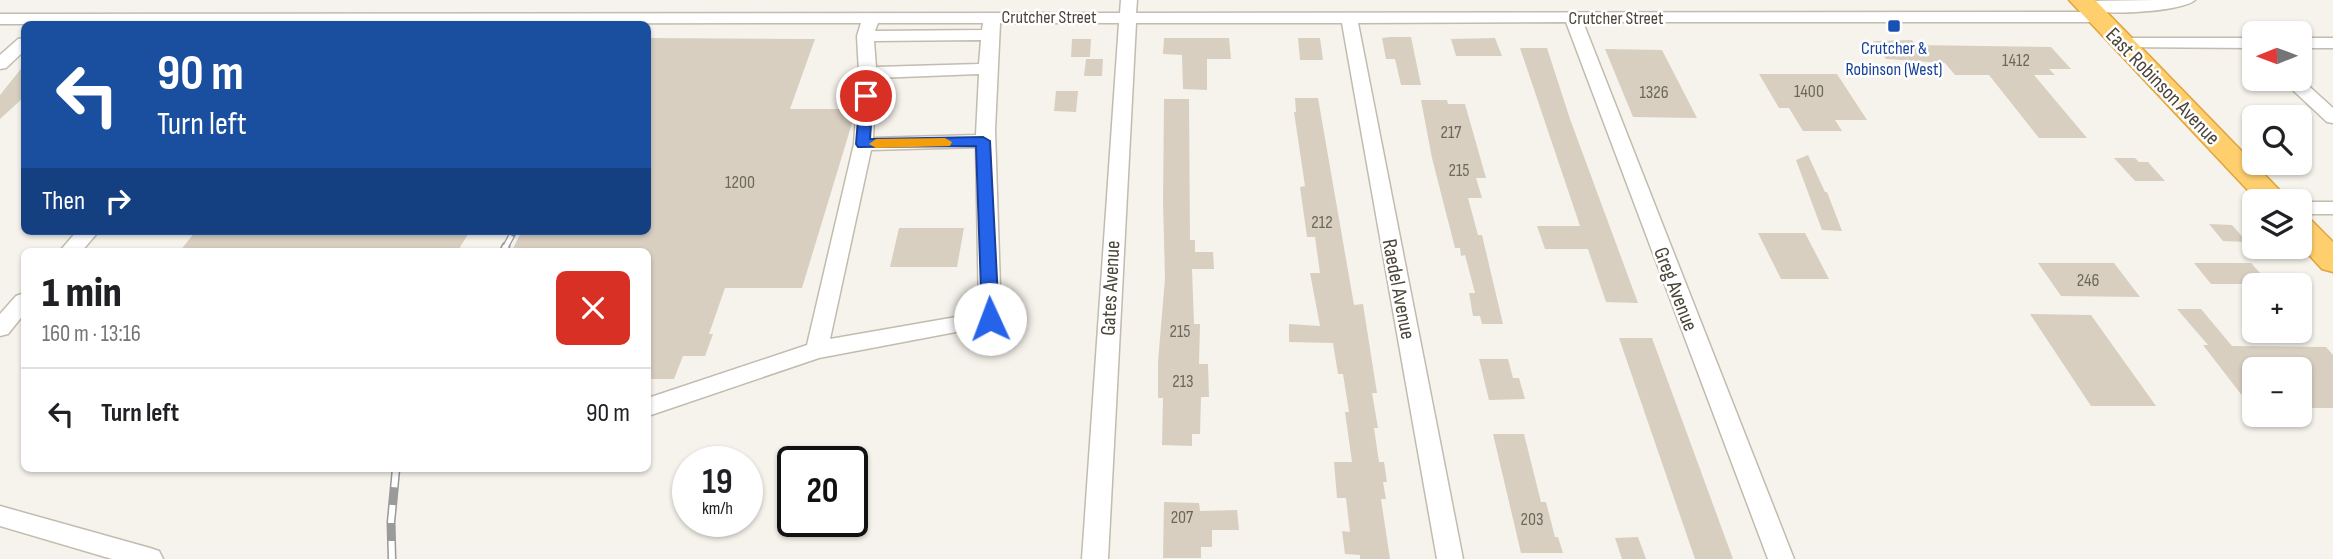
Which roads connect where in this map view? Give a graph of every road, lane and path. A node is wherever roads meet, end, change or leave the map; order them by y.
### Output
1 (308, 0) edge
2 (495, 0) edge
3 (1834, 0) edge
4 (1943, 0) edge
5 (2029, 0) edge
6 (2187, 0) edge
7 (2139, 3) edge
8 (2088, 8) edge
9 (1065, 9) edge
10 (1128, 9) edge
11 (1846, 17) junction
12 (1967, 17) junction
13 (2039, 17) junction
14 (482, 18) junction
15 (1349, 18) junction
16 (1573, 18) junction
17 (0, 19) edge
18 (32, 21) edge
19 (283, 21) edge
20 (611, 21) edge
21 (651, 22) edge
22 (991, 26) junction
23 (868, 27) junction
24 (2122, 43) junction
25 (2312, 43) edge
26 (2333, 43) edge
27 (2242, 44) edge
28 (21, 46) edge
29 (0, 64) edge
30 (986, 69) junction
31 (868, 73) junction
32 (2303, 91) edge
33 (2333, 118) edge
34 (983, 141) junction
35 (863, 144) junction
36 (2263, 189) edge
37 (2312, 208) edge
38 (2333, 208) edge
39 (85, 235) edge
40 (2312, 239) edge
41 (73, 248) edge
42 (2333, 261) edge
43 (21, 304) edge
44 (0, 328) edge
45 (817, 350) junction
46 (651, 406) edge
47 (0, 516) edge
48 (150, 559) edge
49 (1095, 559) edge
50 (1450, 559) edge
51 (1781, 559) edge

1 - 19 street
2 - 14 street
3 - 11 street
4 - 12 street
5 - 13 street
6 - 7 street, Crutcher Street
7 - 8 street, Crutcher Street
8 - 13 street, Crutcher Street
8 - 24 highway, East Robinson Avenue
9 - 10 street, Crutcher Street
9 - 22 street, Crutcher Street
10 - 15 street, Crutcher Street
10 - 49 street, Gates Avenue
11 - 12 street, Crutcher Street
11 - 16 street, Crutcher Street
12 - 13 street, Crutcher Street
14 - 19 street
14 - 20 street
15 - 16 street, Crutcher Street
15 - 50 street, Raedel Avenue
16 - 51 street, Greg Avenue
17 - 18 street
21 - 23 street
22 - 23 street, Crutcher Street
22 - 30 street
23 - 31 street
24 - 27 street
24 - 36 highway, East Robinson Avenue
25 - 26 street
28 - 29 street
30 - 31 street
30 - 34 street
31 - 35 street
32 - 33 street
34 - 35 street
34 - 45 street
35 - 45 street
37 - 38 street
39 - 41 street
40 - 42 highway
43 - 44 street
45 - 46 street
47 - 48 street

